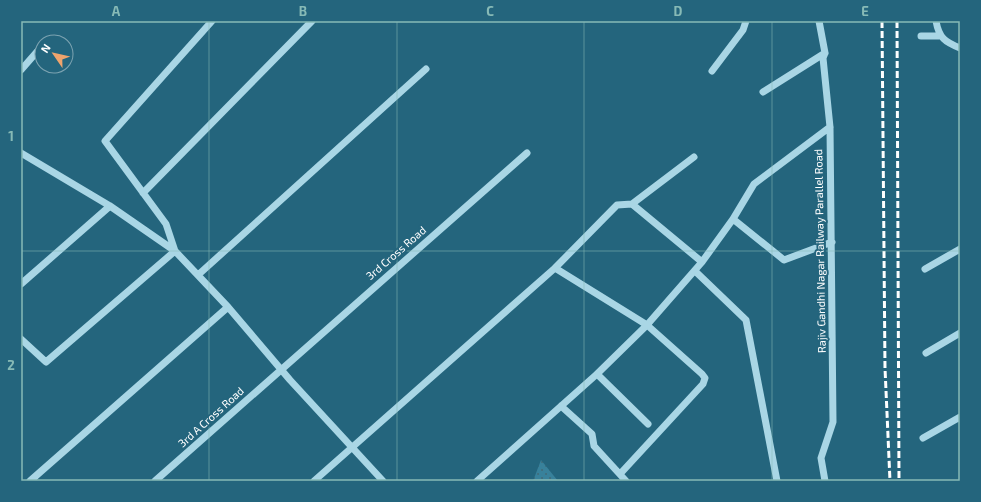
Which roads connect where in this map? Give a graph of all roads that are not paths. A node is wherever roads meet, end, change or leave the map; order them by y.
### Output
1 (212, 21) edge
2 (312, 21) edge
3 (746, 21) edge
4 (819, 21) edge
5 (936, 21) edge
6 (921, 36) dead end
7 (941, 36) junction
8 (960, 48) edge
9 (825, 53) junction
10 (34, 55) edge
11 (426, 69) dead end
12 (21, 70) edge
13 (712, 71) dead end
14 (764, 92) dead end
15 (830, 127) junction
16 (21, 153) edge
17 (527, 153) dead end
18 (694, 157) dead end
19 (143, 193) junction
20 (632, 204) junction
21 (110, 206) junction
22 (732, 219) junction
23 (832, 242) junction
24 (960, 249) edge
25 (175, 251) junction
26 (702, 262) junction
27 (555, 268) junction
28 (925, 270) dead end
29 (695, 271) junction
30 (198, 275) junction
31 (21, 284) edge
32 (228, 307) junction
33 (647, 325) junction
34 (960, 334) edge
35 (21, 339) edge
36 (926, 353) dead end
37 (281, 369) junction
38 (597, 374) junction
39 (562, 406) junction
40 (960, 417) edge
41 (648, 424) dead end
42 (923, 438) dead end
43 (352, 447) junction
44 (620, 474) junction
45 (30, 481) edge
46 (155, 481) edge
47 (314, 481) edge
48 (383, 481) edge
49 (477, 481) edge
50 (626, 481) edge
51 (777, 481) edge
52 (825, 481) edge

1 - 19 street
2 - 19 street
3 - 13 street
4 - 9 street, Rajiv Gandhi Nagar Railway Parallel Road
5 - 7 street
6 - 7 street
7 - 8 street
9 - 14 street
9 - 15 street, Rajiv Gandhi Nagar Railway Parallel Road
10 - 12 street
11 - 30 street
15 - 22 street
15 - 23 street, Rajiv Gandhi Nagar Railway Parallel Road
16 - 21 street
17 - 37 street, 3rd Cross Road
18 - 20 street
19 - 25 street
20 - 26 street
20 - 27 street
21 - 25 street
21 - 31 street
22 - 23 street
22 - 26 street
23 - 52 street, Rajiv Gandhi Nagar Railway Parallel Road
24 - 28 street
25 - 30 street
25 - 35 street
26 - 29 street
27 - 33 street
27 - 43 street
29 - 33 street
29 - 51 street
30 - 32 street
32 - 37 street
32 - 45 street
33 - 38 street
33 - 44 street
34 - 36 street
37 - 43 street
37 - 46 street, 3rd A Cross Road
38 - 39 street
38 - 41 street
39 - 44 street
39 - 49 street
40 - 42 street
43 - 47 street
43 - 48 street
44 - 50 street

